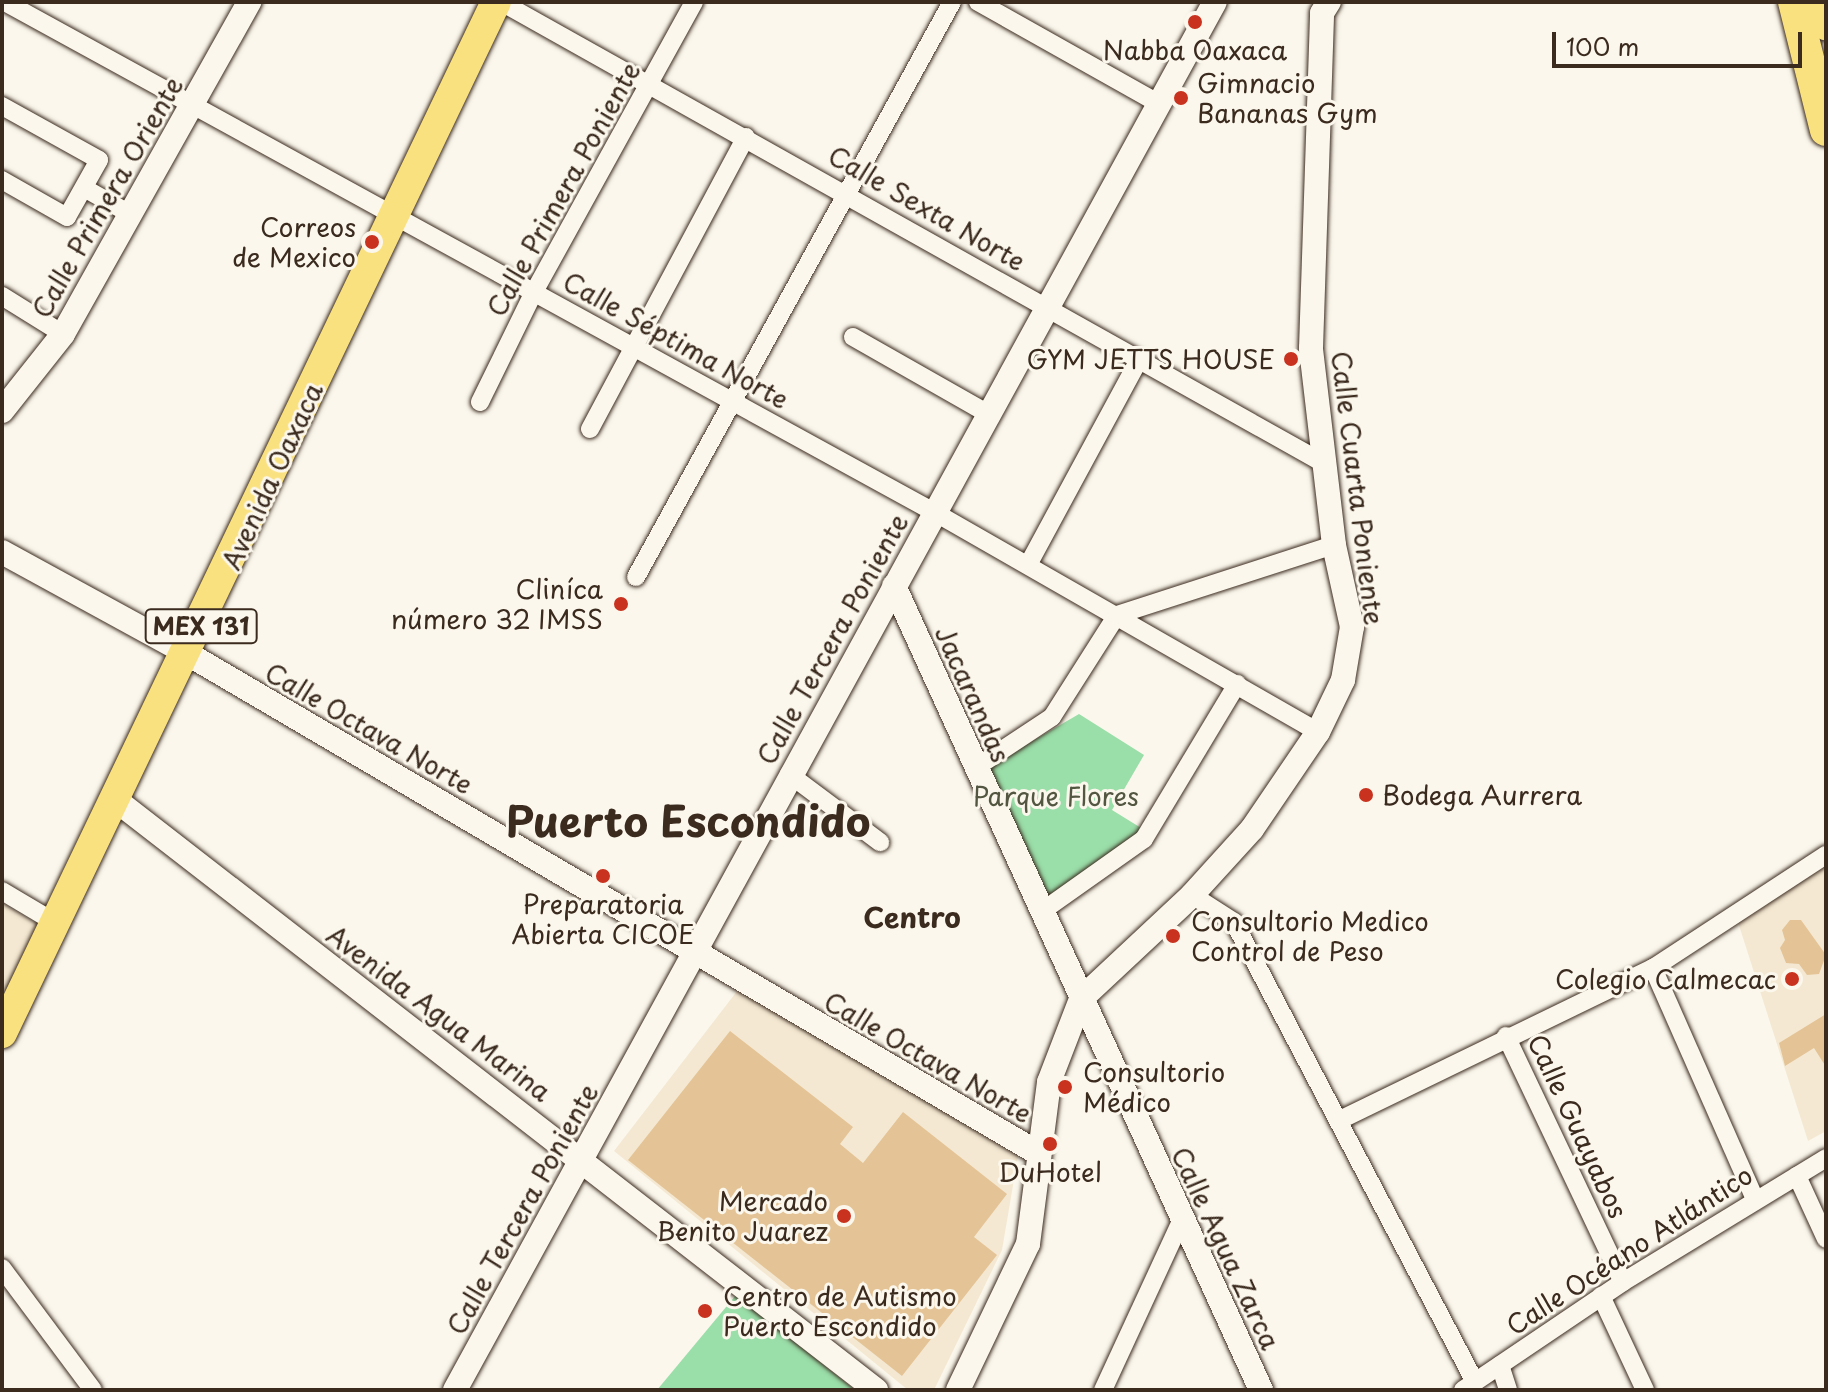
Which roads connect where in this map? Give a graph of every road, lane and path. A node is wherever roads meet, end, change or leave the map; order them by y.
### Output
1 (5, 2) edge
2 (249, 2) edge
3 (498, 2) edge
4 (694, 2) edge
5 (952, 2) edge
6 (978, 2) edge
7 (1215, 2) edge
8 (1329, 2) edge
9 (1794, 2) edge
10 (1821, 2) edge
11 (1826, 24) edge
12 (650, 86) junction
13 (1160, 104) junction
14 (192, 105) junction
15 (2, 106) edge
16 (1826, 130) edge
17 (746, 137) junction
18 (2, 180) edge
19 (84, 188) junction
20 (847, 192) junction
21 (132, 215) junction
22 (396, 216) junction
23 (534, 292) junction
24 (2, 296) edge
25 (1047, 307) junction
26 (63, 334) junction
27 (853, 337) dead end
28 (633, 347) junction
29 (1139, 360) junction
30 (732, 400) junction
31 (480, 402) dead end
32 (2, 411) edge
33 (987, 413) junction
34 (590, 429) dead end
35 (1325, 464) junction
36 (934, 512) junction
37 (1334, 545) junction
38 (2, 552) edge
39 (1028, 565) junction
40 (636, 577) dead end
41 (894, 586) junction
42 (1117, 615) junction
43 (188, 654) junction
44 (1237, 684) junction
45 (1318, 732) junction
46 (975, 768) junction
47 (789, 774) junction
48 (117, 801) junction
49 (880, 842) dead end
50 (1826, 855) edge
51 (2, 891) edge
52 (1192, 895) junction
53 (1041, 912) junction
54 (54, 922) junction
55 (694, 952) junction
56 (1653, 968) junction
57 (1081, 999) junction
58 (2, 1033) edge
59 (1506, 1036) junction
60 (1342, 1119) junction
61 (1036, 1152) junction
62 (583, 1158) junction
63 (1826, 1158) edge
64 (1797, 1176) junction
65 (1755, 1199) junction
66 (1182, 1219) junction
67 (1826, 1239) edge
68 (2, 1268) edge
69 (1623, 1282) junction
70 (1601, 1296) junction
71 (1500, 1365) junction
72 (1469, 1386) edge
73 (93, 1390) edge
74 (455, 1390) edge
75 (876, 1390) edge
76 (958, 1390) edge
77 (1103, 1390) edge
78 (1261, 1390) edge
79 (1508, 1390) edge
80 (1645, 1390) edge

1 - 14 street, Calle Séptima Norte
2 - 14 street, Calle Primera Oriente
3 - 12 street, Calle Sexta Norte
3 - 22 main road, Avenida Oaxaca / MEX 131
4 - 12 street, Calle Primera Poniente
5 - 20 street
6 - 13 street
7 - 13 street, Calle Tercera Poniente
8 - 35 street, Calle Cuarta Poniente
9 - 16 highway
10 - 11 highway
12 - 17 street, Calle Sexta Norte
12 - 23 street, Calle Primera Poniente
13 - 25 street, Calle Tercera Poniente
14 - 21 street, Calle Primera Oriente
14 - 22 street, Calle Séptima Norte
15 - 19 street
17 - 20 street, Calle Sexta Norte
17 - 28 street
18 - 19 street
19 - 21 street
20 - 25 street, Calle Sexta Norte
20 - 30 street
21 - 26 street, Calle Primera Oriente
22 - 23 street, Calle Séptima Norte
22 - 43 main road, Avenida Oaxaca / MEX 131
23 - 28 street, Calle Séptima Norte
23 - 31 street, Calle Primera Poniente
24 - 26 street
25 - 29 street, Calle Sexta Norte
25 - 33 street, Calle Tercera Poniente
26 - 32 street, Calle Primera Oriente
27 - 33 street
28 - 30 street, Calle Séptima Norte
28 - 34 street
29 - 35 street, Calle Sexta Norte
29 - 39 street
30 - 36 street, Calle Séptima Norte
30 - 40 street
33 - 36 street, Calle Tercera Poniente
35 - 37 street, Calle Cuarta Poniente
36 - 39 street, Calle Séptima Norte
36 - 41 street, Calle Tercera Poniente
37 - 42 street
37 - 45 street, Calle Cuarta Poniente
38 - 43 street, Calle Octava Norte
39 - 42 street, Calle Séptima Norte
41 - 46 street, Jacarandas
41 - 47 street, Calle Tercera Poniente
42 - 44 street, Calle Séptima Norte
42 - 46 street
43 - 48 main road, Avenida Oaxaca / MEX 131
43 - 55 street, Calle Octava Norte
44 - 45 street, Calle Séptima Norte
44 - 53 street
45 - 52 street, Calle Cuarta Poniente
46 - 53 street, Jacarandas
47 - 49 street
47 - 55 street, Calle Tercera Poniente
48 - 54 main road, Avenida Oaxaca / MEX 131
48 - 62 street, Avenida Agua Marina
50 - 56 street
51 - 54 street
52 - 57 street, Calle Cuarta Poniente
52 - 60 street
53 - 57 street, Jacarandas
54 - 58 main road, Avenida Oaxaca / MEX 131
55 - 61 street, Calle Octava Norte
55 - 62 street, Calle Tercera Poniente
56 - 59 street
56 - 65 street
57 - 61 street, Calle Cuarta Poniente
57 - 66 street, Calle Agua Zarca
59 - 60 street
59 - 69 street, Calle Guayabos
60 - 72 street
61 - 76 street, Calle Cuarta Poniente
62 - 74 street, Calle Tercera Poniente
62 - 75 street, Avenida Agua Marina
63 - 64 street, Calle Océano Atlántico
64 - 65 street, Calle Océano Atlántico
64 - 67 street
65 - 69 street, Calle Océano Atlántico
66 - 77 street
66 - 78 street, Calle Agua Zarca
68 - 73 street
69 - 70 street, Calle Océano Atlántico
70 - 71 street, Calle Océano Atlántico
70 - 80 street
71 - 72 street, Calle Océano Atlántico
71 - 79 street

